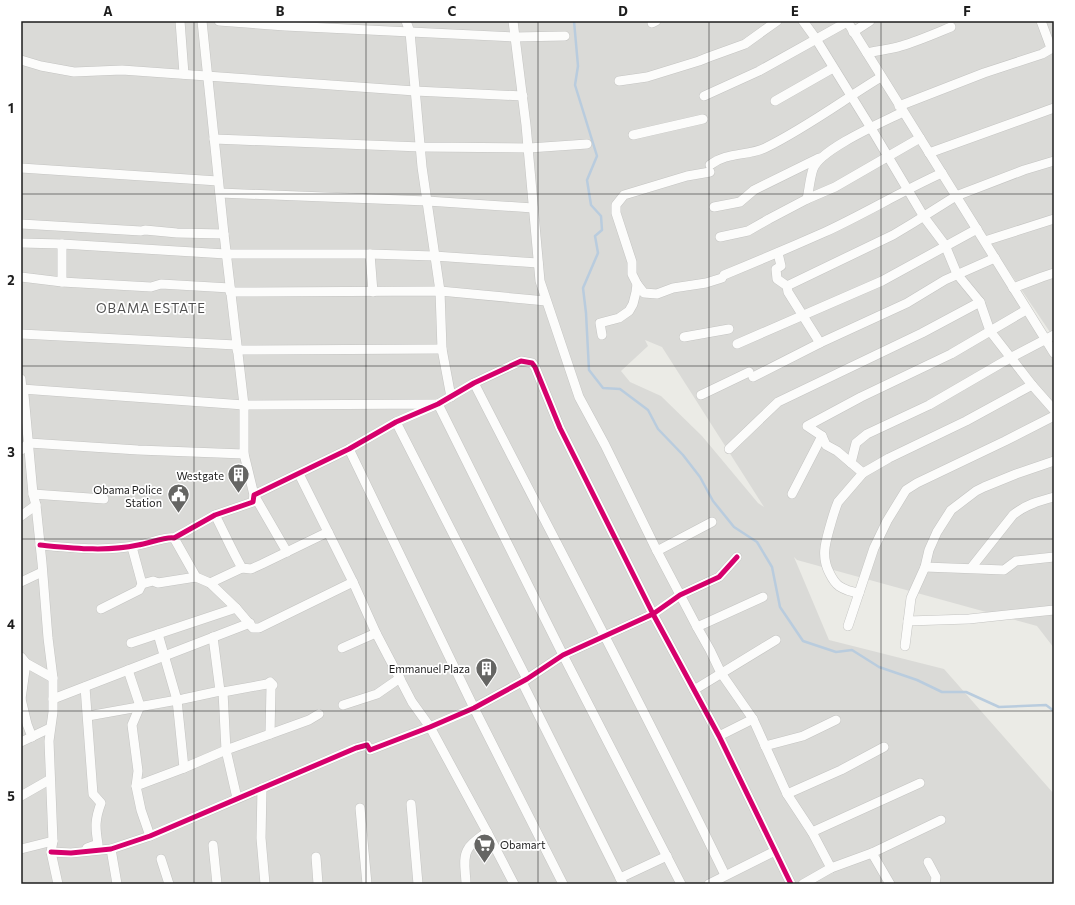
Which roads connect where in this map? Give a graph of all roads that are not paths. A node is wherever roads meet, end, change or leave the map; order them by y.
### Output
1 (180, 21) edge
2 (202, 21) edge
3 (219, 21) edge
4 (406, 21) edge
5 (513, 21) edge
6 (777, 21) edge
7 (803, 21) edge
8 (847, 21) edge
9 (870, 21) edge
10 (1041, 21) edge
11 (951, 27) dead end
12 (410, 32) junction
13 (853, 32) junction
14 (565, 36) dead end
15 (515, 37) junction
16 (816, 39) junction
17 (1052, 48) edge
18 (867, 53) junction
19 (21, 60) edge
20 (833, 68) junction
21 (184, 74) junction
22 (207, 76) junction
23 (881, 77) junction
24 (619, 81) dead end
25 (415, 91) junction
26 (523, 96) junction
27 (704, 96) dead end
28 (850, 96) junction
29 (775, 101) dead end
30 (1054, 108) edge
31 (901, 109) junction
32 (703, 119) dead end
33 (871, 128) junction
34 (632, 134) dead end
35 (920, 138) junction
36 (214, 139) junction
37 (587, 144) dead end
38 (421, 147) junction
39 (529, 148) junction
40 (929, 153) junction
41 (887, 156) junction
42 (820, 158) junction
43 (1054, 161) edge
44 (21, 168) edge
45 (942, 173) junction
46 (218, 181) junction
47 (907, 189) junction
48 (220, 193) junction
49 (956, 196) junction
50 (808, 199) junction
51 (427, 201) junction
52 (714, 207) dead end
53 (533, 208) junction
54 (924, 216) junction
55 (1054, 219) edge
56 (21, 224) edge
57 (977, 229) junction
58 (224, 234) junction
59 (720, 237) dead end
60 (985, 241) junction
61 (21, 243) edge
62 (62, 244) junction
63 (945, 245) junction
64 (778, 253) junction
65 (226, 254) junction
66 (370, 254) junction
67 (434, 256) junction
68 (995, 258) junction
69 (538, 263) junction
70 (1054, 273) edge
71 (957, 274) junction
72 (21, 277) edge
73 (62, 282) junction
74 (637, 284) junction
75 (786, 286) junction
76 (1013, 288) junction
77 (230, 290) junction
78 (440, 291) junction
79 (373, 292) junction
80 (546, 300) junction
81 (980, 302) junction
82 (1026, 310) junction
83 (803, 316) junction
84 (730, 329) dead end
85 (990, 331) junction
86 (21, 334) edge
87 (602, 335) dead end
88 (1054, 335) edge
89 (684, 337) dead end
90 (1044, 339) junction
91 (820, 343) junction
92 (737, 344) dead end
93 (236, 348) junction
94 (442, 349) junction
95 (1054, 353) edge
96 (1010, 358) junction
97 (21, 379) edge
98 (474, 383) junction
99 (1032, 385) junction
100 (22, 394) edge
101 (451, 396) junction
102 (701, 396) dead end
103 (438, 404) junction
104 (244, 405) junction
105 (1054, 410) edge
106 (1054, 416) edge
107 (396, 422) junction
108 (822, 436) junction
109 (29, 443) junction
110 (349, 449) junction
111 (729, 449) dead end
112 (21, 450) edge
113 (244, 454) junction
114 (1054, 461) edge
115 (852, 462) junction
116 (864, 473) junction
117 (299, 474) junction
118 (34, 494) junction
119 (792, 494) dead end
120 (254, 495) junction
121 (1054, 497) edge
122 (104, 499) dead end
123 (36, 505) junction
124 (215, 515) junction
125 (21, 516) edge
126 (712, 522) dead end
127 (328, 532) junction
128 (174, 538) junction
129 (40, 545) junction
130 (132, 547) junction
131 (657, 551) junction
132 (287, 552) junction
133 (1054, 556) edge
134 (736, 557) dead end
135 (925, 567) junction
136 (242, 568) junction
137 (971, 568) junction
138 (42, 572) junction
139 (196, 576) junction
140 (21, 582) edge
141 (352, 582) junction
142 (210, 583) junction
143 (142, 584) junction
144 (859, 593) junction
145 (680, 595) junction
146 (763, 597) dead end
147 (236, 608) junction
148 (101, 609) dead end
149 (1054, 610) edge
150 (653, 614) junction
151 (908, 621) junction
152 (250, 623) junction
153 (848, 626) dead end
154 (697, 627) junction
155 (376, 633) junction
156 (158, 634) junction
157 (604, 636) junction
158 (213, 637) junction
159 (776, 640) dead end
160 (131, 643) dead end
161 (905, 646) dead end
162 (342, 648) dead end
163 (563, 655) junction
164 (166, 656) junction
165 (24, 660) edge
166 (128, 670) junction
167 (721, 673) junction
168 (53, 678) junction
169 (400, 678) junction
170 (525, 680) junction
171 (84, 687) junction
172 (694, 690) junction
173 (221, 692) junction
174 (21, 699) edge
175 (54, 699) junction
176 (177, 700) junction
177 (343, 705) dead end
178 (140, 706) junction
179 (474, 708) junction
180 (319, 714) dead end
181 (88, 716) junction
182 (753, 719) junction
183 (836, 720) dead end
184 (430, 727) junction
185 (50, 728) junction
186 (270, 734) junction
187 (719, 736) junction
188 (32, 737) junction
189 (21, 742) edge
190 (766, 746) junction
191 (884, 747) dead end
192 (226, 750) junction
193 (184, 768) junction
194 (50, 780) junction
195 (920, 783) dead end
196 (136, 786) junction
197 (262, 788) junction
198 (787, 794) junction
199 (21, 796) edge
200 (237, 798) junction
201 (412, 804) dead end
202 (360, 808) dead end
203 (941, 820) dead end
204 (487, 832) junction
205 (812, 832) junction
206 (150, 836) junction
207 (53, 841) junction
208 (213, 845) dead end
209 (21, 849) edge
210 (111, 849) junction
211 (775, 851) junction
212 (51, 852) junction
213 (70, 853) junction
214 (872, 853) junction
215 (667, 856) junction
216 (316, 857) dead end
217 (161, 859) dead end
218 (928, 862) dead end
219 (831, 868) junction
220 (725, 875) junction
221 (820, 880) edge
222 (621, 881) edge
223 (58, 884) edge
224 (117, 884) edge
225 (169, 884) edge
226 (217, 884) edge
227 (265, 884) edge
228 (318, 884) edge
229 (367, 884) edge
230 (418, 884) edge
231 (466, 884) edge
232 (514, 884) edge
233 (563, 884) edge
234 (681, 884) edge
235 (709, 884) edge
236 (791, 884) edge
237 (803, 884) edge
238 (890, 884) edge
239 (934, 884) edge

1 - 21 street
2 - 22 street
3 - 12 street
4 - 12 street
5 - 15 street
6 - 24 street
7 - 16 street
8 - 13 street
8 - 16 street
9 - 13 street
10 - 17 street
11 - 18 street
12 - 15 street
12 - 25 street
13 - 18 street
14 - 15 street
15 - 26 street
16 - 20 street
16 - 27 street
17 - 31 street
18 - 23 street
19 - 21 street
20 - 28 street
20 - 29 street
21 - 22 street
22 - 25 street
22 - 36 street
23 - 28 street
23 - 31 street
25 - 26 street
25 - 38 street
26 - 39 street
28 - 33 street
28 - 74 street
30 - 40 street
31 - 33 street
31 - 35 street
32 - 34 street
33 - 41 street
33 - 42 street
35 - 40 street
35 - 41 street
36 - 38 street
36 - 46 street
37 - 39 street
38 - 39 street
38 - 51 street
39 - 53 street
40 - 45 street
41 - 47 street
41 - 50 street
42 - 50 street
42 - 52 street
43 - 49 street
44 - 46 street
45 - 47 street
45 - 49 street
46 - 48 street
47 - 54 street
47 - 64 street
48 - 51 street
48 - 58 street
49 - 54 street
49 - 57 street
50 - 59 street
51 - 53 street
51 - 67 street
53 - 69 street
54 - 63 street
54 - 75 street
55 - 60 street
56 - 58 street
57 - 60 street
57 - 63 street
58 - 65 street
60 - 68 street
61 - 62 street
62 - 65 street
62 - 73 street
63 - 71 street
63 - 83 street
64 - 74 street
64 - 75 street
65 - 66 street
65 - 77 street
66 - 67 street
66 - 79 street
67 - 69 street
67 - 78 street
68 - 71 street
68 - 76 street
69 - 80 street
70 - 76 street
71 - 81 street
71 - 91 street
72 - 73 street
73 - 77 street
74 - 87 street
75 - 83 street
76 - 82 street
77 - 79 street
77 - 93 street
78 - 79 street
78 - 80 street
78 - 94 street
80 - 131 street
81 - 85 street
81 - 111 street
82 - 85 street
82 - 90 street
83 - 91 street
83 - 92 street
84 - 89 street
85 - 96 street
85 - 108 street
86 - 93 street
88 - 90 street
90 - 95 street
90 - 96 street
91 - 102 street
93 - 94 street
93 - 104 street
94 - 101 street
96 - 99 street
96 - 115 street
97 - 100 street
98 - 101 street
98 - 150 street
98 - 157 street
99 - 105 street
99 - 116 street
100 - 104 street
100 - 109 street
101 - 103 street
103 - 104 street
103 - 107 street
103 - 163 street
104 - 113 street
106 - 144 street
107 - 110 street
107 - 170 street
108 - 115 street
108 - 119 street
109 - 112 street
109 - 113 street
109 - 118 street
110 - 117 street
110 - 179 street
113 - 120 street
114 - 135 street
115 - 116 street
116 - 144 street
117 - 120 street
117 - 127 street
118 - 122 street
118 - 123 street
120 - 124 street
120 - 132 street
121 - 137 street
123 - 125 street
123 - 129 street
124 - 128 street
124 - 136 street
126 - 131 street
127 - 132 street
127 - 141 street
128 - 130 street
128 - 139 street
129 - 130 street
129 - 138 street
130 - 143 street
131 - 145 street
132 - 136 street
133 - 137 street
134 - 145 street
135 - 137 street
135 - 151 street
136 - 142 street
138 - 140 street
138 - 168 street
139 - 142 street
139 - 143 street
141 - 152 street
141 - 155 street
142 - 147 street
143 - 148 street
144 - 153 street
145 - 150 street
145 - 154 street
146 - 154 street
147 - 152 street
147 - 156 street
149 - 151 street
150 - 157 street
150 - 172 street
151 - 161 street
152 - 158 street
154 - 167 street
155 - 162 street
155 - 169 street
156 - 160 street
156 - 164 street
157 - 163 street
157 - 220 street
158 - 164 street
158 - 173 street
159 - 167 street
163 - 170 street
163 - 215 street
164 - 166 street
164 - 176 street
165 - 168 street
165 - 174 street
166 - 171 street
166 - 178 street
167 - 172 street
167 - 182 street
168 - 175 street
169 - 177 street
169 - 184 street
170 - 179 street
170 - 222 street
171 - 175 street
171 - 181 street
172 - 187 street
173 - 176 street
173 - 186 street
173 - 192 street
174 - 188 street
175 - 185 street
176 - 178 street
176 - 193 street
178 - 181 street
178 - 196 street
179 - 184 street
179 - 233 street
180 - 186 street
181 - 213 street
182 - 187 street
182 - 190 street
183 - 190 street
184 - 197 street
184 - 204 street
185 - 188 street
185 - 194 street
186 - 192 street
187 - 211 street
188 - 189 street
190 - 198 street
191 - 198 street
192 - 193 street
192 - 200 street
193 - 196 street
194 - 199 street
194 - 207 street
195 - 205 street
196 - 206 street
197 - 200 street
197 - 227 street
198 - 205 street
200 - 206 street
201 - 230 street
202 - 229 street
203 - 214 street
204 - 231 street
204 - 232 street
205 - 219 street
206 - 210 street
207 - 209 street
207 - 212 street
208 - 226 street
210 - 213 street
210 - 224 street
211 - 220 street
211 - 236 street
212 - 213 street
212 - 223 street
214 - 219 street
214 - 238 street
215 - 222 street
215 - 234 street
216 - 228 street
217 - 225 street
218 - 239 street
219 - 221 street
220 - 235 street
221 - 237 street

